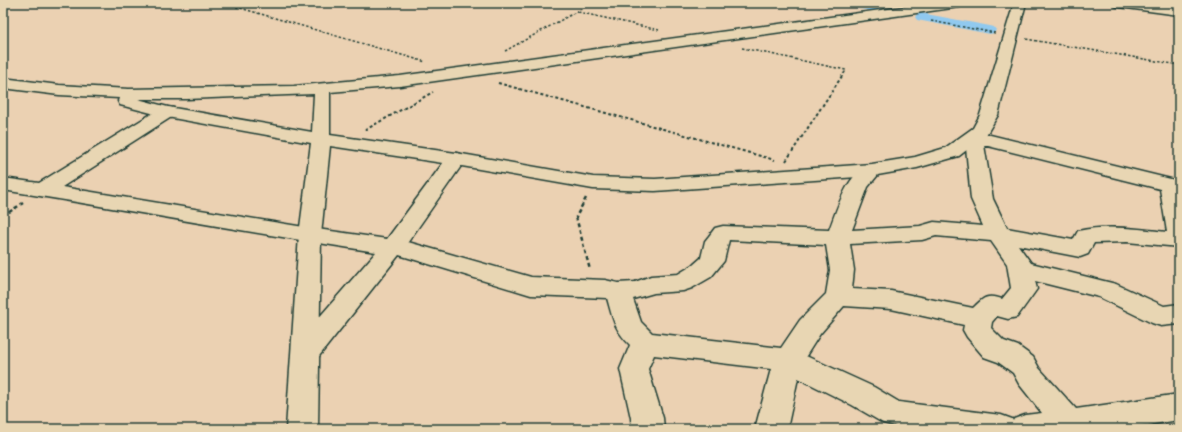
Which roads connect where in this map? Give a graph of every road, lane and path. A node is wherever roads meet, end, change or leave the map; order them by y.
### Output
1 (223, 3) edge
2 (592, 3) edge
3 (959, 3) edge
4 (1020, 3) edge
5 (1119, 3) edge
6 (1179, 11) edge
7 (577, 12) junction
8 (660, 30) dead end
9 (1010, 36) junction
10 (737, 47) dead end
11 (428, 63) dead end
12 (1179, 65) edge
13 (490, 68) junction
14 (3, 83) edge
15 (322, 88) junction
16 (433, 92) dead end
17 (129, 94) junction
18 (167, 112) junction
19 (974, 137) junction
20 (332, 140) junction
21 (456, 159) junction
22 (777, 160) dead end
23 (872, 170) junction
24 (821, 173) junction
25 (593, 183) junction
26 (3, 184) edge
27 (1174, 186) edge
28 (43, 190) junction
29 (998, 234) junction
30 (310, 235) junction
31 (1179, 236) edge
32 (837, 238) junction
33 (1179, 240) edge
34 (393, 247) junction
35 (1020, 269) junction
36 (582, 289) junction
37 (618, 292) junction
38 (838, 297) junction
39 (1179, 314) edge
40 (979, 319) junction
41 (645, 343) junction
42 (306, 352) junction
43 (788, 360) junction
44 (1179, 407) edge
45 (890, 421) edge
46 (1069, 423) junction
47 (1111, 424) edge
48 (302, 429) edge
49 (648, 429) edge
50 (770, 429) edge
51 (1001, 429) edge
52 (1025, 429) edge

1 - 11 path
2 - 7 path
3 - 13 street
4 - 9 street
5 - 6 street
7 - 8 path
7 - 13 path
9 - 12 path
9 - 19 street
10 - 24 path
13 - 15 street
13 - 22 path
14 - 17 street
15 - 17 street
15 - 20 street
16 - 20 path
17 - 18 street
18 - 20 street
18 - 28 street
19 - 23 street
19 - 27 street
19 - 29 street
20 - 21 street
20 - 30 street
21 - 25 street
21 - 34 street
23 - 24 street
23 - 32 street
24 - 25 street
25 - 36 path
26 - 28 street
27 - 31 street
28 - 30 street
29 - 32 street
29 - 33 street
29 - 35 street
30 - 34 street
30 - 42 street
32 - 37 street
32 - 38 street
34 - 36 street
34 - 42 street
35 - 39 street
35 - 40 street
36 - 37 street
37 - 41 street
38 - 40 street
38 - 43 street
40 - 46 street
41 - 43 street
41 - 49 street
42 - 48 street
43 - 45 street
43 - 50 street
44 - 47 street
45 - 51 street
46 - 47 street
46 - 52 street

